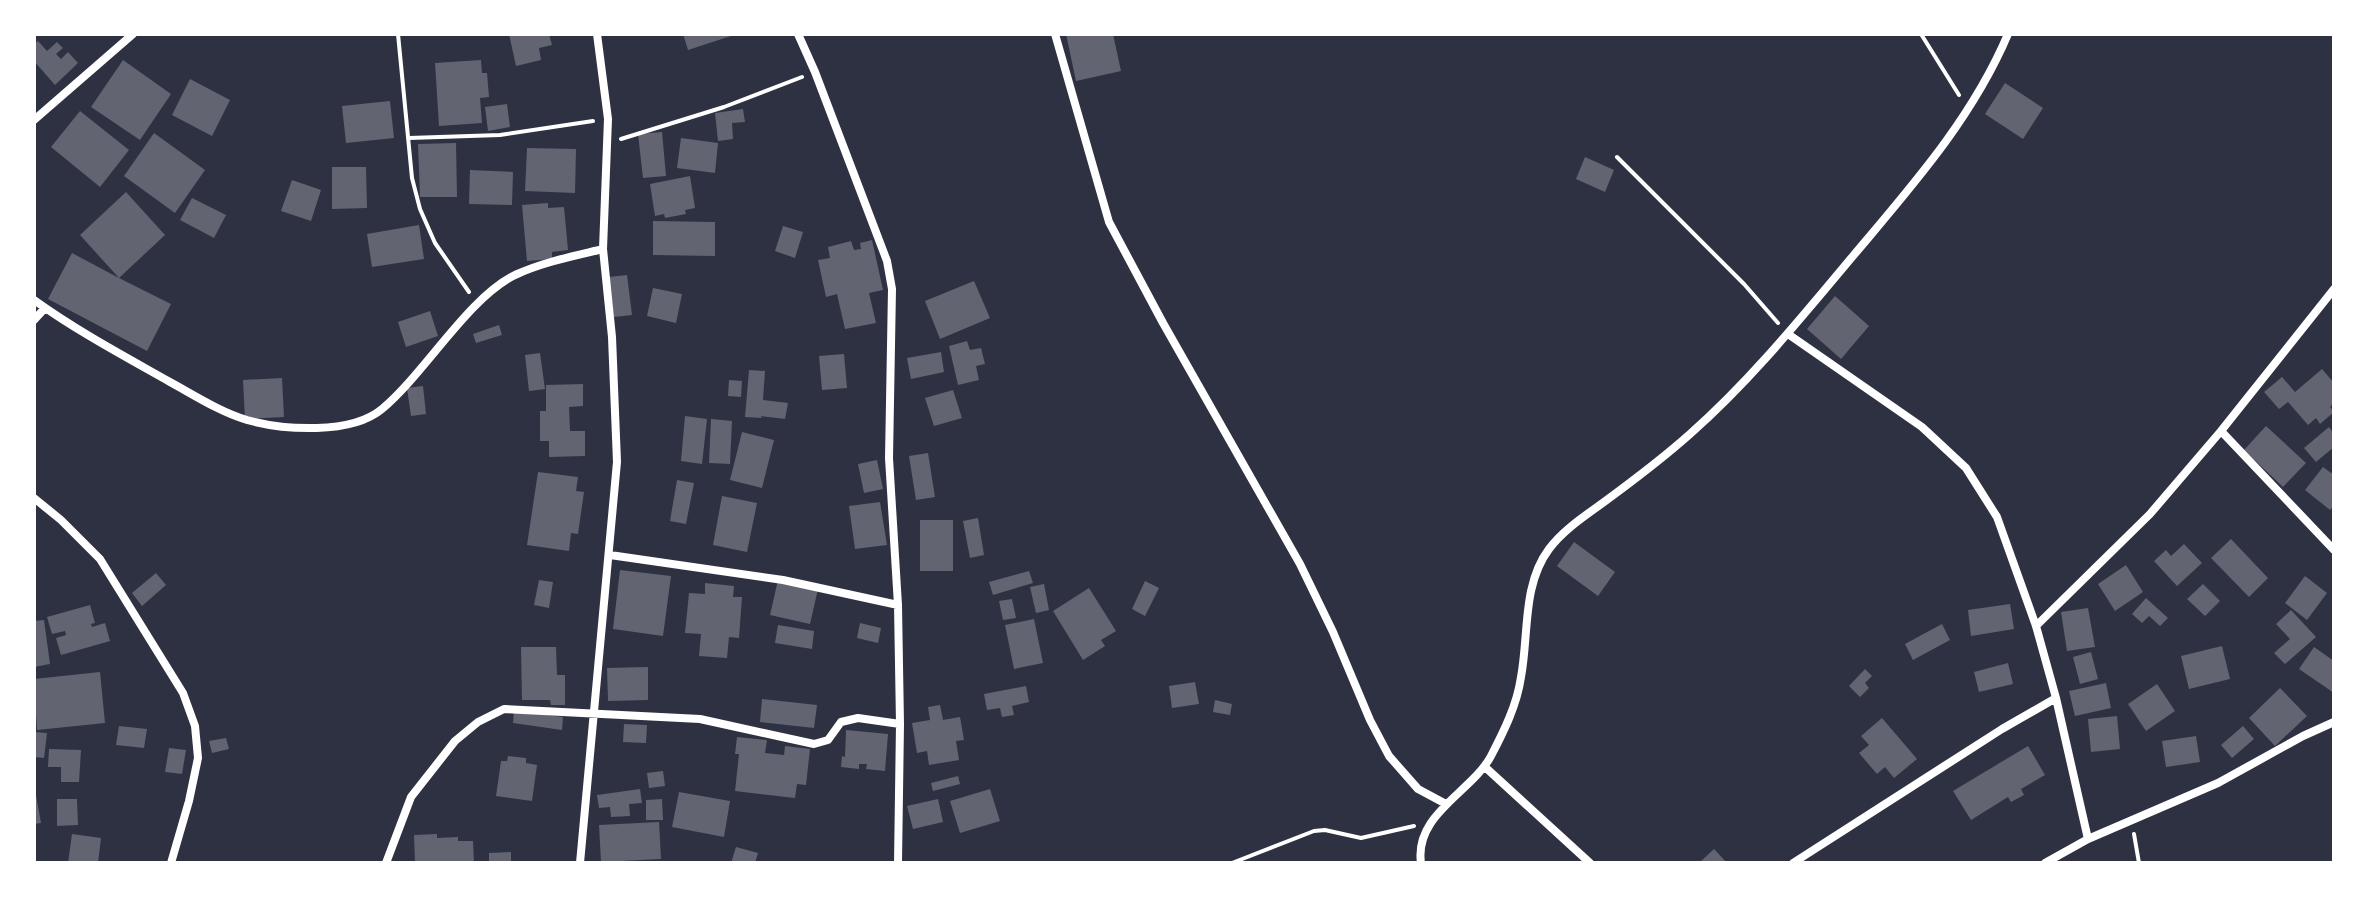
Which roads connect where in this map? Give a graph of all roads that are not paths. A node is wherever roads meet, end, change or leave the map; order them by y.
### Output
1 (133, 34) edge
2 (597, 34) edge
3 (798, 34) edge
4 (1055, 34) edge
5 (2008, 34) edge
6 (34, 120) edge
7 (603, 249) junction
8 (2334, 289) edge
9 (34, 300) edge
10 (45, 308) junction
11 (34, 320) edge
12 (1788, 334) junction
13 (2221, 431) junction
14 (34, 498) edge
15 (2334, 550) edge
16 (610, 555) junction
17 (898, 605) junction
18 (2036, 626) junction
19 (2056, 698) junction
20 (593, 715) junction
21 (2334, 722) edge
22 (900, 724) junction
23 (1485, 767) junction
24 (1446, 804) junction
25 (2088, 839) junction
26 (171, 863) edge
27 (386, 863) edge
28 (580, 863) edge
29 (898, 863) edge
30 (1421, 863) edge
31 (1590, 863) edge
32 (1793, 863) edge
33 (2045, 863) edge

1 - 6 street
2 - 7 street
3 - 17 street
4 - 24 street
5 - 12 street
7 - 10 street
7 - 16 street
8 - 13 street
9 - 10 street
10 - 11 street
12 - 18 street
12 - 23 street
13 - 15 street
13 - 18 street
14 - 26 street
16 - 17 street
16 - 20 street
17 - 22 street
18 - 19 street
19 - 25 street
19 - 32 street
20 - 22 street
20 - 27 street
20 - 28 street
21 - 25 street
22 - 29 street
23 - 24 street
23 - 31 street
24 - 30 street
25 - 33 street

